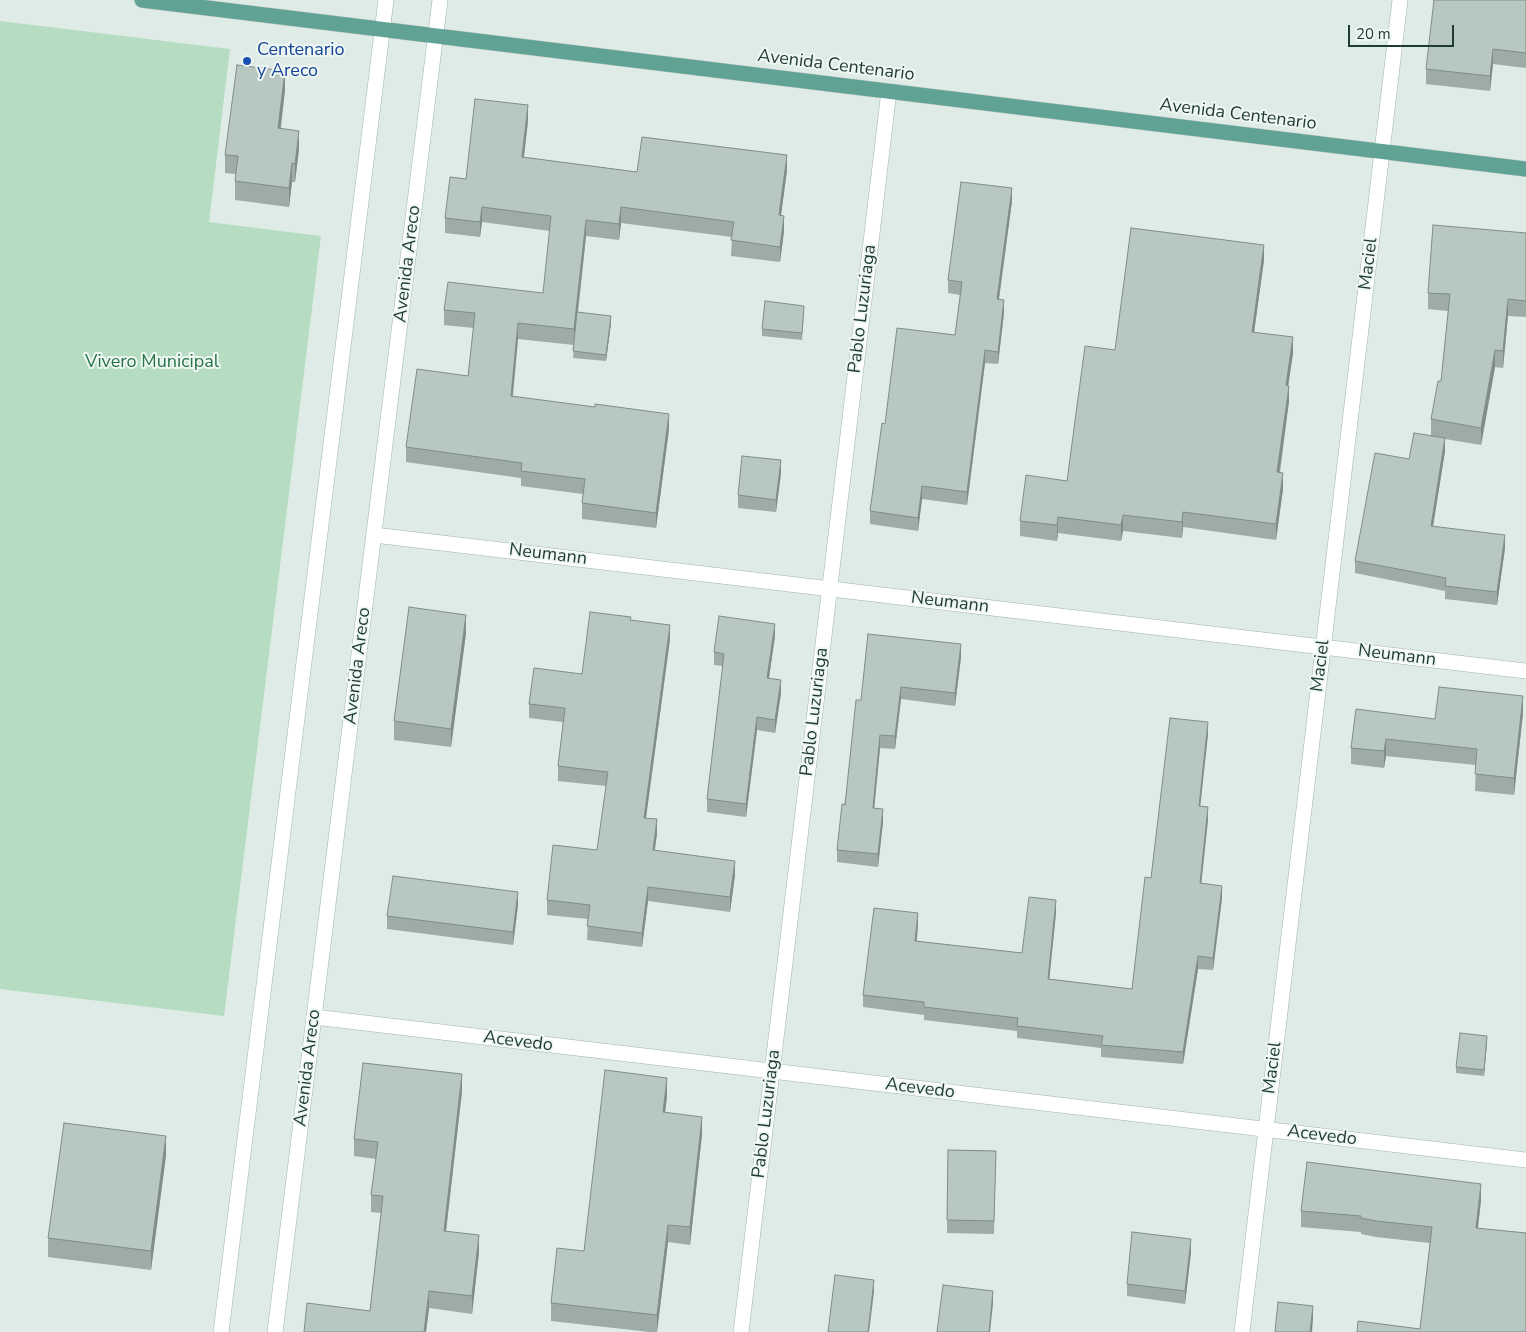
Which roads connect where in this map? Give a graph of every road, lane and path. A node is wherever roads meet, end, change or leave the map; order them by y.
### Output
1 (142, 0) edge
2 (386, 0) edge
3 (440, 0) edge
4 (1400, 0) edge
5 (382, 29) junction
6 (436, 36) junction
7 (889, 91) junction
8 (1382, 151) junction
9 (1526, 169) edge
10 (374, 535) junction
11 (830, 589) junction
12 (1323, 647) junction
13 (1526, 671) edge
14 (314, 1018) junction
15 (772, 1072) junction
16 (1266, 1130) junction
17 (1526, 1160) edge
18 (221, 1332) edge
19 (275, 1332) edge
20 (741, 1332) edge
21 (1242, 1332) edge

1 - 5 main road, Avenida Centenario
2 - 5 street
3 - 6 street, Avenida Areco
4 - 8 street, Maciel
5 - 6 main road, Avenida Centenario
5 - 18 street
6 - 7 main road, Avenida Centenario
6 - 10 street, Avenida Areco
7 - 8 main road, Avenida Centenario
7 - 11 street, Pablo Luzuriaga
8 - 9 main road, Avenida Centenario
8 - 12 street, Maciel
10 - 11 street, Neumann
10 - 14 street, Avenida Areco
11 - 12 street, Neumann
11 - 15 street, Pablo Luzuriaga
12 - 13 street, Neumann
12 - 16 street, Maciel
14 - 15 street, Acevedo
14 - 19 street, Avenida Areco
15 - 16 street, Acevedo
15 - 20 street, Pablo Luzuriaga
16 - 17 street, Acevedo
16 - 21 street, Maciel

